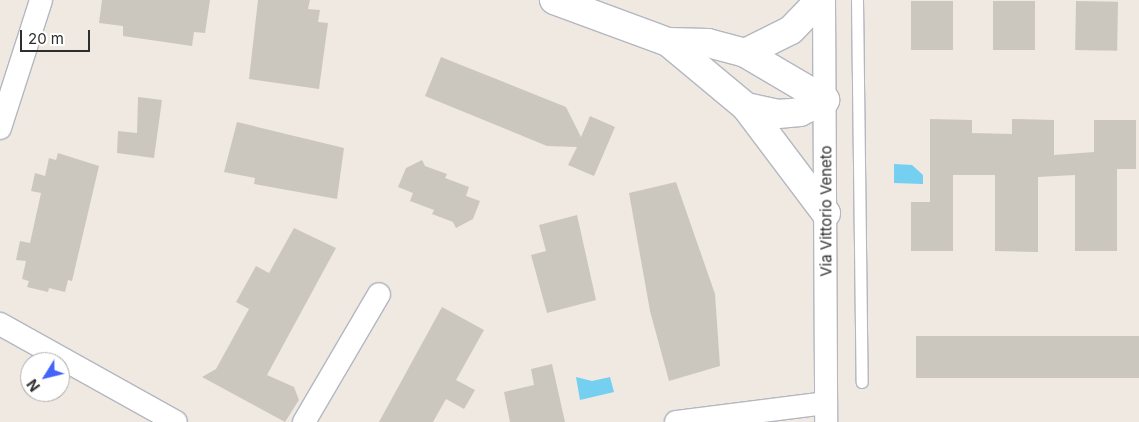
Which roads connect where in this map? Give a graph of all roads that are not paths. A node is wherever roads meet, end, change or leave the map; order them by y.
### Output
1 (41, 0) edge
2 (554, 0) edge
3 (820, 0) edge
4 (824, 0) edge
5 (857, 0) edge
6 (668, 42) junction
7 (744, 52) junction
8 (825, 100) junction
9 (746, 107) junction
10 (0, 128) edge
11 (826, 213) junction
12 (379, 294) dead end
13 (0, 324) edge
14 (862, 382) dead end
15 (826, 412) edge
16 (176, 422) edge
17 (304, 422) edge
18 (676, 422) edge

1 - 10 street
2 - 6 street
3 - 7 street
4 - 8 street, Via Vittorio Veneto
5 - 14 lane
6 - 7 street
6 - 9 street
7 - 8 street
8 - 9 street
8 - 11 street, Via Vittorio Veneto
9 - 11 street
11 - 15 street, Via Vittorio Veneto
12 - 17 street
13 - 16 street
15 - 18 street

